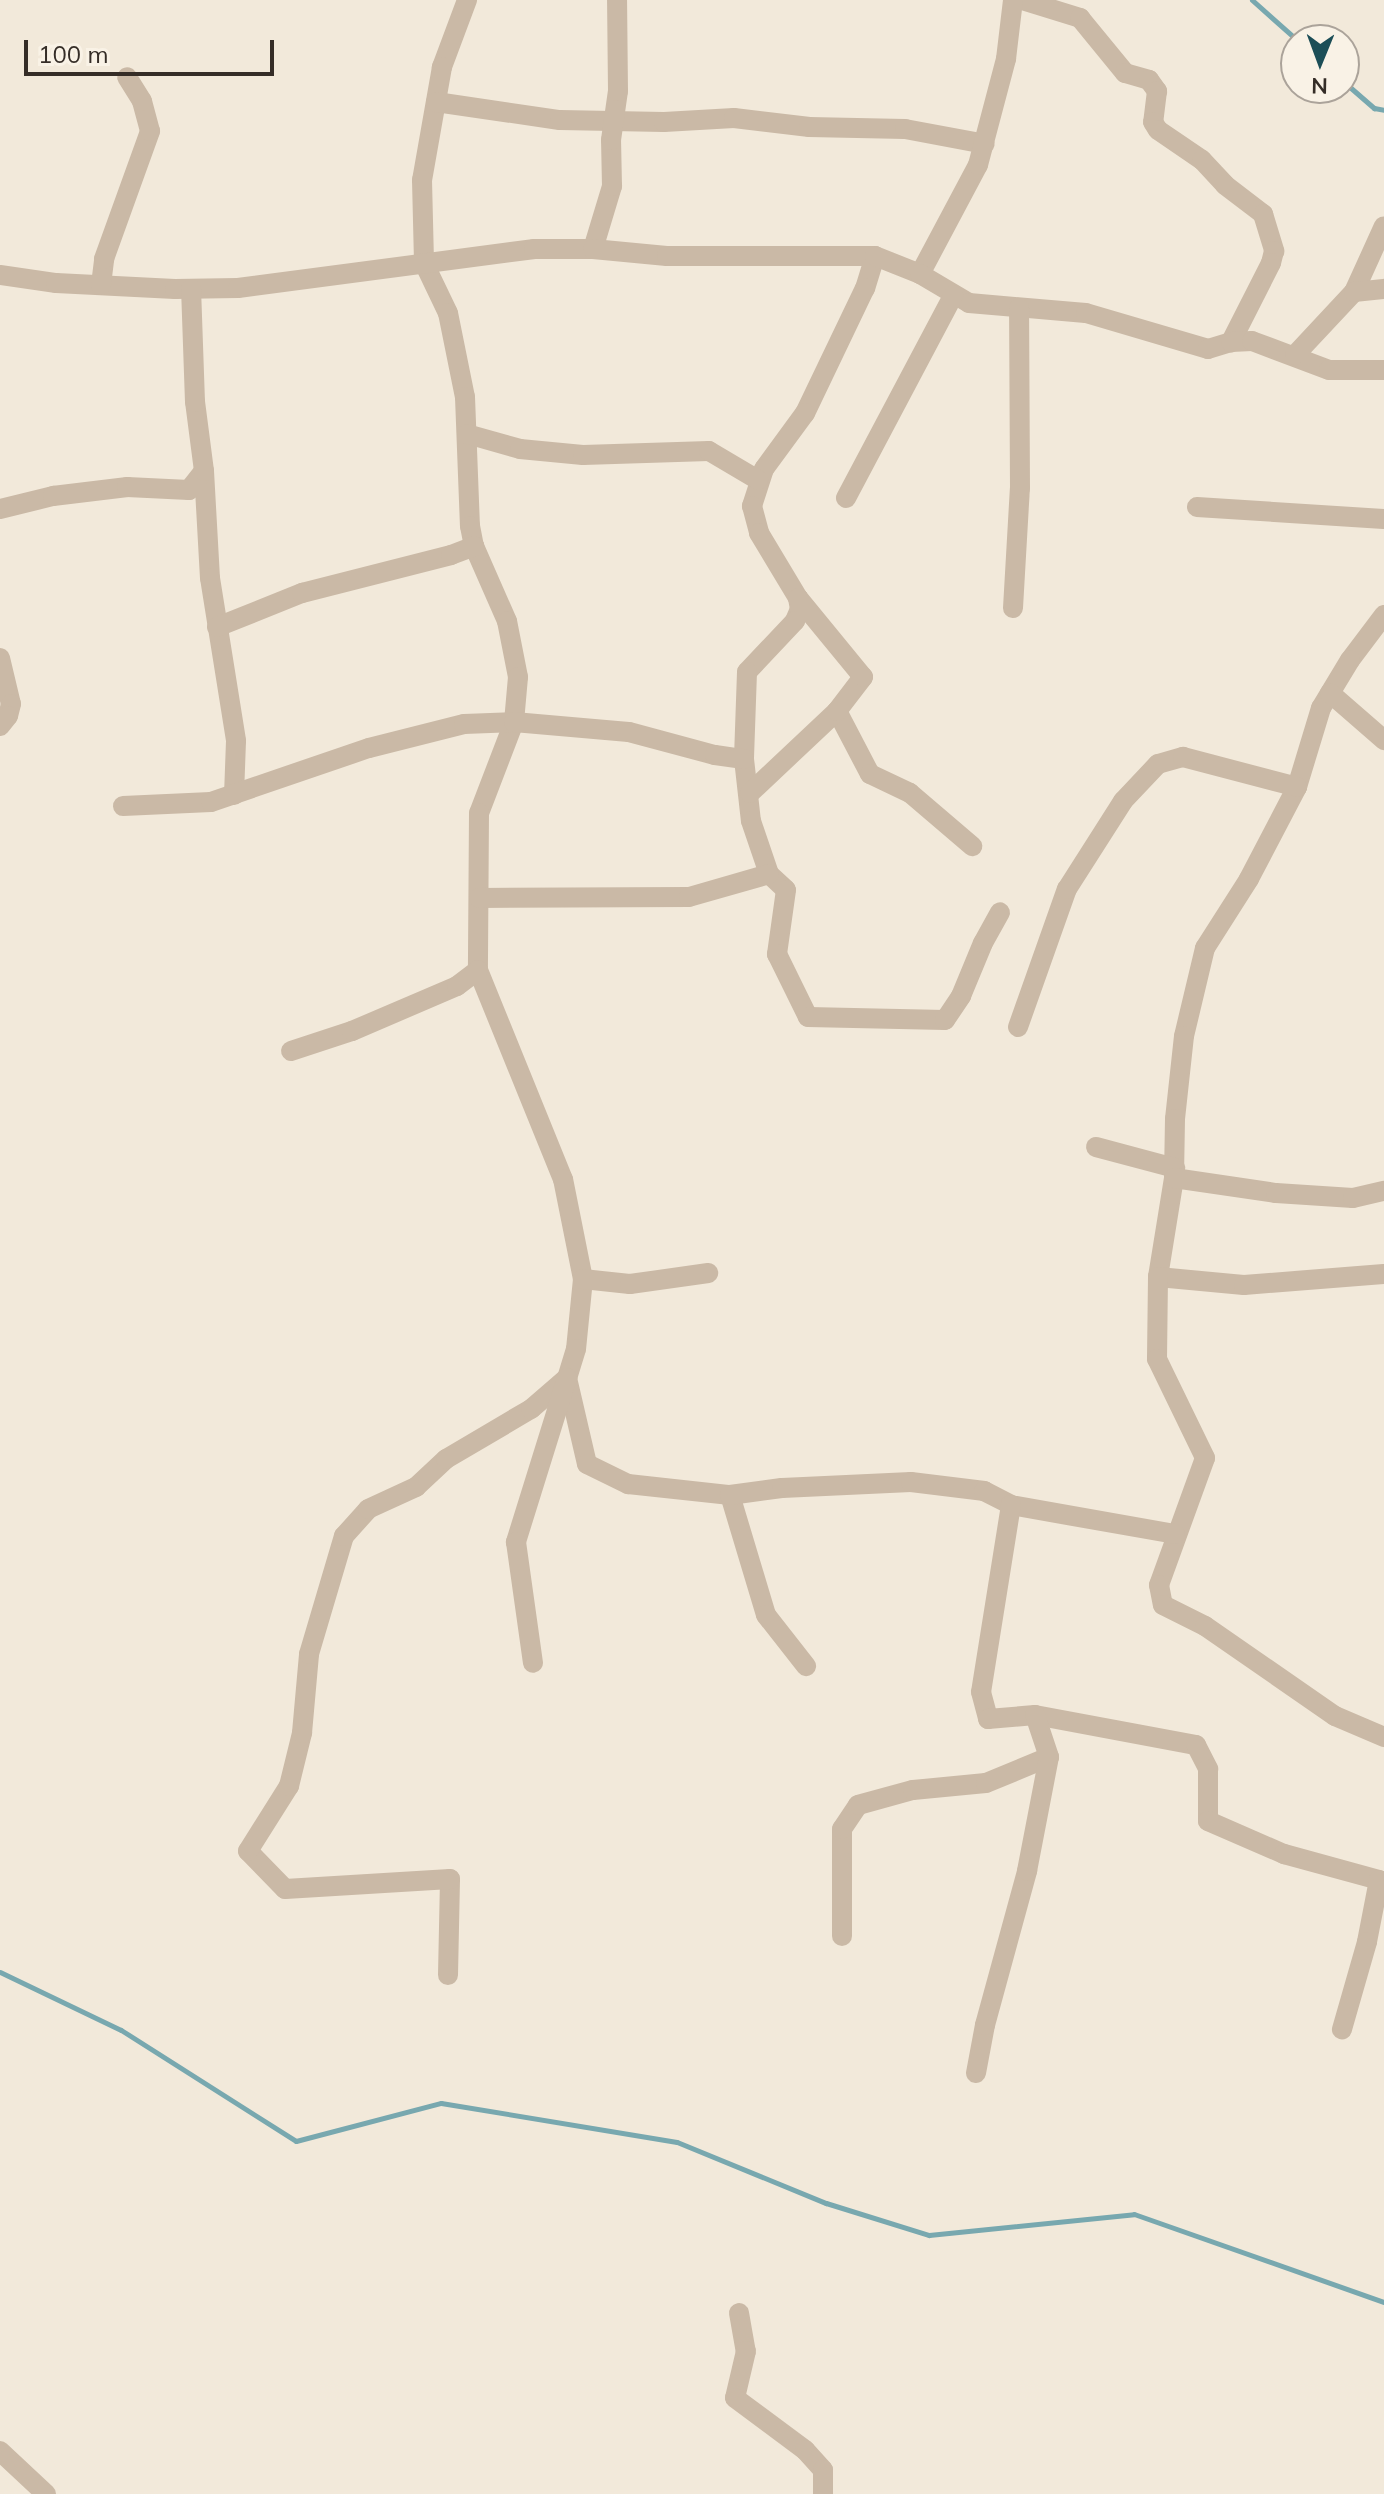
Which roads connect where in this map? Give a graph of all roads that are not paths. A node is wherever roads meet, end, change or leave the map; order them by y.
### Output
1 (467, 0) edge
2 (617, 0) edge
3 (1013, 0) edge
4 (1022, 0) edge
5 (127, 77) dead end
6 (436, 102) junction
7 (613, 122) junction
8 (985, 144) junction
9 (1384, 226) edge
10 (593, 249) junction
11 (875, 256) junction
12 (424, 263) junction
13 (920, 274) junction
14 (0, 276) edge
15 (101, 285) junction
16 (191, 289) junction
17 (1384, 289) edge
18 (1354, 292) junction
19 (953, 296) junction
20 (1019, 308) junction
21 (1231, 342) junction
22 (1295, 355) junction
23 (1384, 370) edge
24 (467, 434) junction
25 (204, 471) junction
26 (758, 480) junction
27 (846, 498) dead end
28 (1197, 507) dead end
29 (0, 509) edge
30 (1384, 519) edge
31 (474, 546) junction
32 (798, 598) junction
33 (1013, 608) dead end
34 (1384, 615) edge
35 (217, 627) junction
36 (0, 658) edge
37 (1330, 693) junction
38 (837, 711) junction
39 (514, 722) junction
40 (0, 726) edge
41 (1384, 740) edge
42 (744, 759) junction
43 (1297, 787) junction
44 (750, 793) junction
45 (234, 795) junction
46 (123, 806) dead end
47 (972, 846) dead end
48 (769, 874) junction
49 (479, 898) junction
50 (1000, 912) dead end
51 (478, 970) junction
52 (1018, 1027) dead end
53 (291, 1051) dead end
54 (1096, 1147) dead end
55 (1175, 1173) junction
56 (1384, 1191) edge
57 (708, 1273) dead end
58 (1384, 1274) edge
59 (1158, 1277) junction
60 (583, 1279) junction
61 (567, 1378) junction
62 (730, 1495) junction
63 (1011, 1505) junction
64 (1175, 1534) junction
65 (533, 1663) dead end
66 (806, 1666) dead end
67 (1035, 1715) junction
68 (1384, 1737) edge
69 (1049, 1757) junction
70 (842, 1936) dead end
71 (448, 1975) dead end
72 (1342, 2029) dead end
73 (976, 2073) dead end
74 (739, 2313) dead end
75 (2, 2458) edge
76 (46, 2494) edge
77 (823, 2494) edge

1 - 6 street
2 - 7 street
3 - 8 street
4 - 21 street
5 - 15 street
6 - 7 street
6 - 12 street
7 - 8 street
7 - 10 street
8 - 13 street
9 - 18 street
10 - 11 street
10 - 12 street
11 - 13 street
11 - 26 street
12 - 16 street
12 - 24 street
13 - 19 street
14 - 15 street
15 - 16 street
16 - 25 street
17 - 18 street
18 - 22 street
19 - 20 street
19 - 27 street
20 - 21 street
20 - 33 street
21 - 22 street
22 - 23 street
24 - 26 street
24 - 31 street
25 - 29 street
25 - 35 street
26 - 32 street
28 - 30 street
31 - 35 street
31 - 39 street
32 - 38 street
32 - 42 street
34 - 37 street
35 - 45 street
36 - 40 street
37 - 41 street
37 - 43 street
38 - 44 street
38 - 47 street
39 - 42 street
39 - 45 street
39 - 49 street
42 - 44 street
43 - 52 street
43 - 55 street
44 - 48 street
45 - 46 street
48 - 49 street
48 - 50 street
49 - 51 street
51 - 53 street
51 - 60 street
54 - 55 street
55 - 56 street
55 - 59 street
57 - 60 street
58 - 59 street
59 - 64 street
60 - 61 street
61 - 62 street
61 - 65 street
61 - 71 street
62 - 63 street
62 - 66 street
63 - 64 street
63 - 67 street
64 - 68 street
67 - 69 street
67 - 72 street
69 - 70 street
69 - 73 street
74 - 77 street
75 - 76 street

